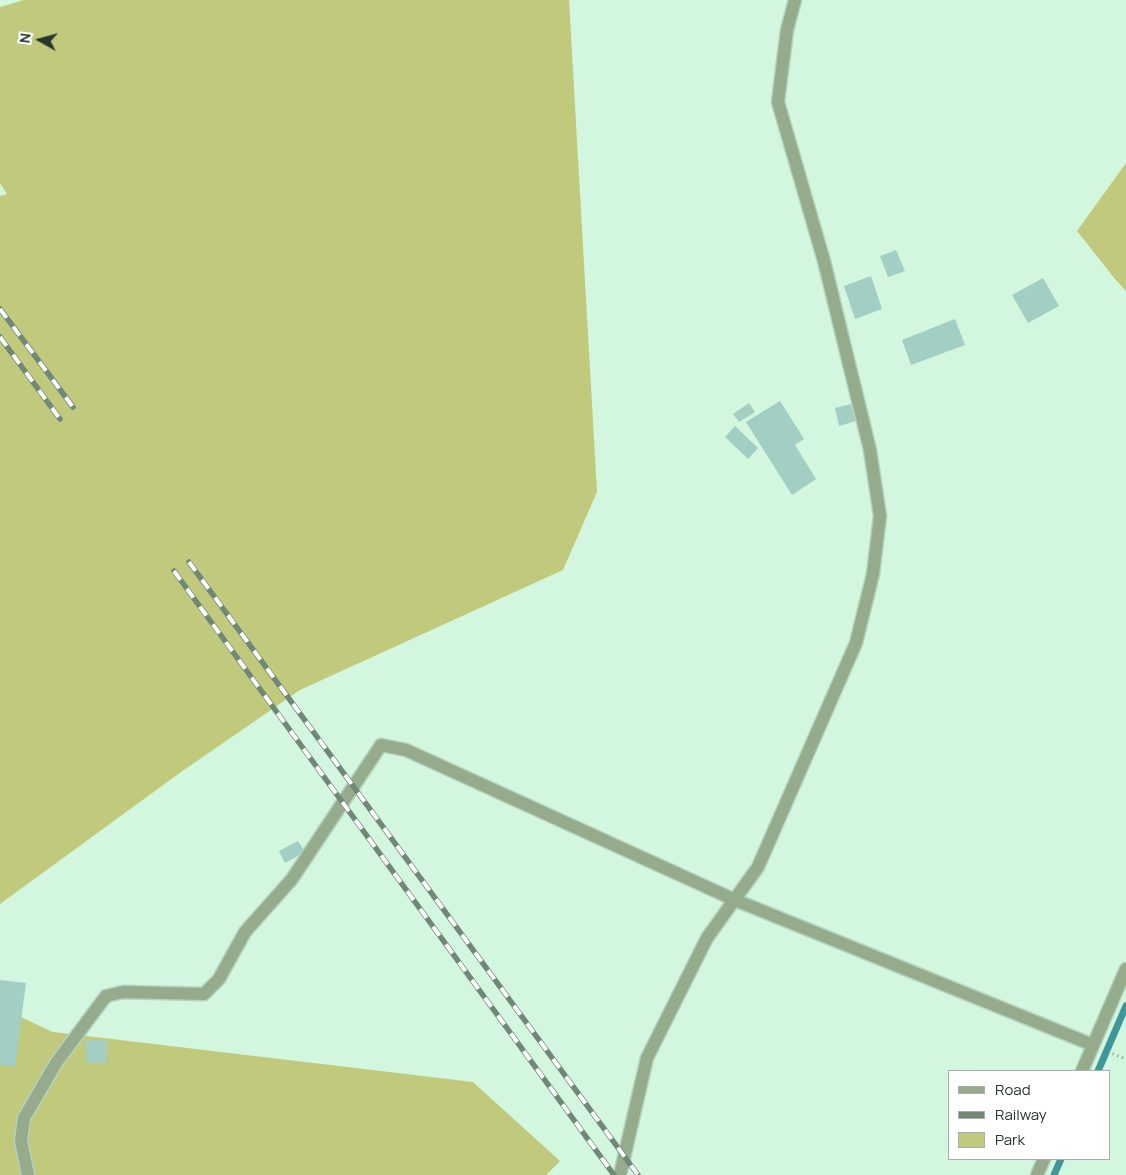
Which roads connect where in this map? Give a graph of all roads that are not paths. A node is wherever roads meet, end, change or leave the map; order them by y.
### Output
1 (795, 0) edge
2 (735, 900) junction
3 (1126, 969) edge
4 (1093, 1046) junction
5 (1082, 1070) edge
6 (1044, 1160) edge
7 (28, 1175) edge
8 (620, 1175) edge
9 (1037, 1175) edge

1 - 2 street
2 - 4 street
2 - 7 street
2 - 8 street
3 - 4 street
4 - 5 street
6 - 9 street

